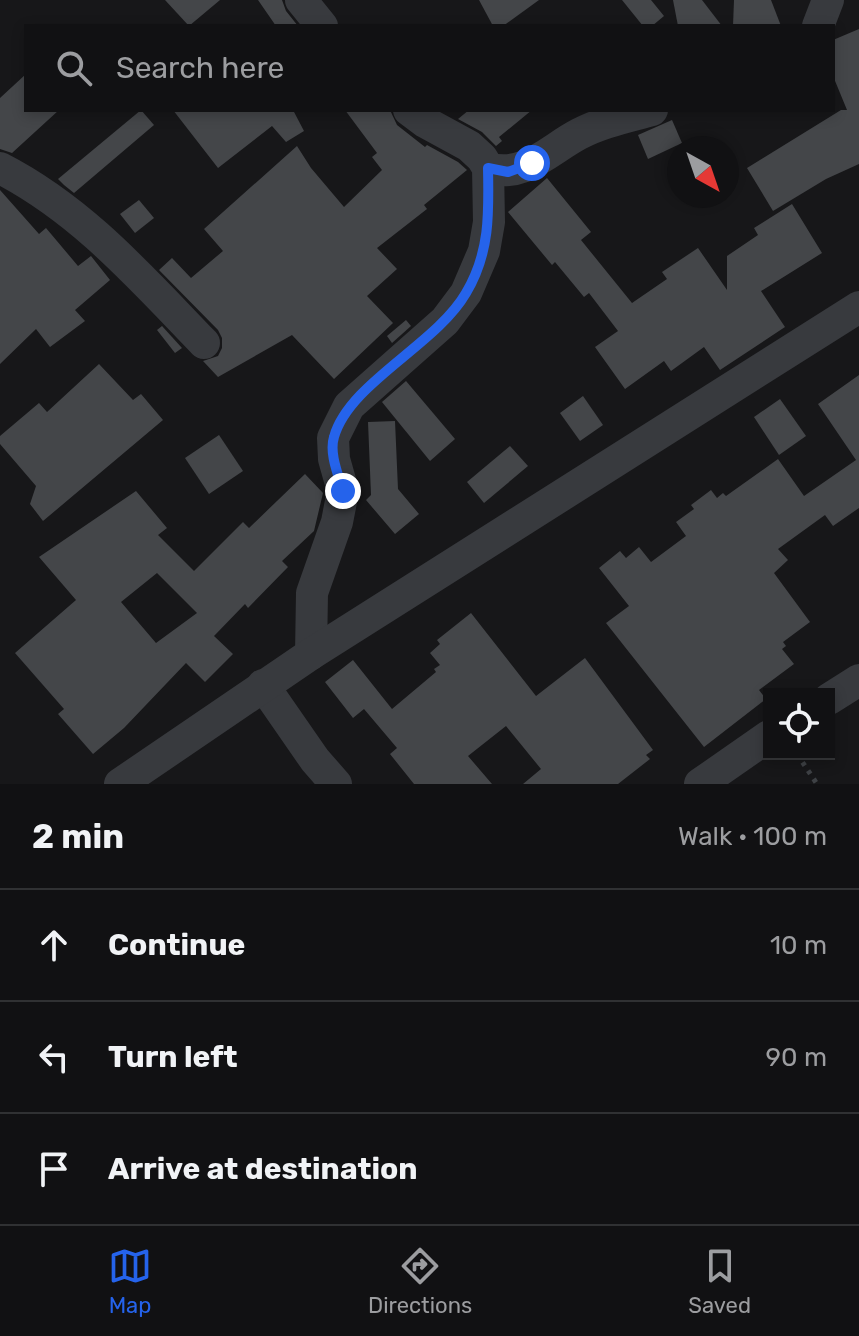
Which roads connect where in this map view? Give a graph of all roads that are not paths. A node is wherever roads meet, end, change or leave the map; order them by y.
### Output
1 (301, 0) edge
2 (828, 0) edge
3 (320, 24) edge
4 (819, 24) edge
5 (412, 112) edge
6 (644, 112) edge
7 (0, 168) edge
8 (488, 168) junction
9 (859, 307) edge
10 (204, 343) dead end
11 (311, 654) junction
12 (859, 680) edge
13 (263, 685) junction
14 (835, 695) edge
15 (763, 740) edge
16 (120, 784) edge
17 (336, 784) edge
18 (700, 784) edge

1 - 3 street
2 - 4 street
5 - 8 street
6 - 8 street
7 - 10 street
8 - 11 street
9 - 11 street
11 - 13 street
12 - 14 street
13 - 16 street
13 - 17 street
15 - 18 street

